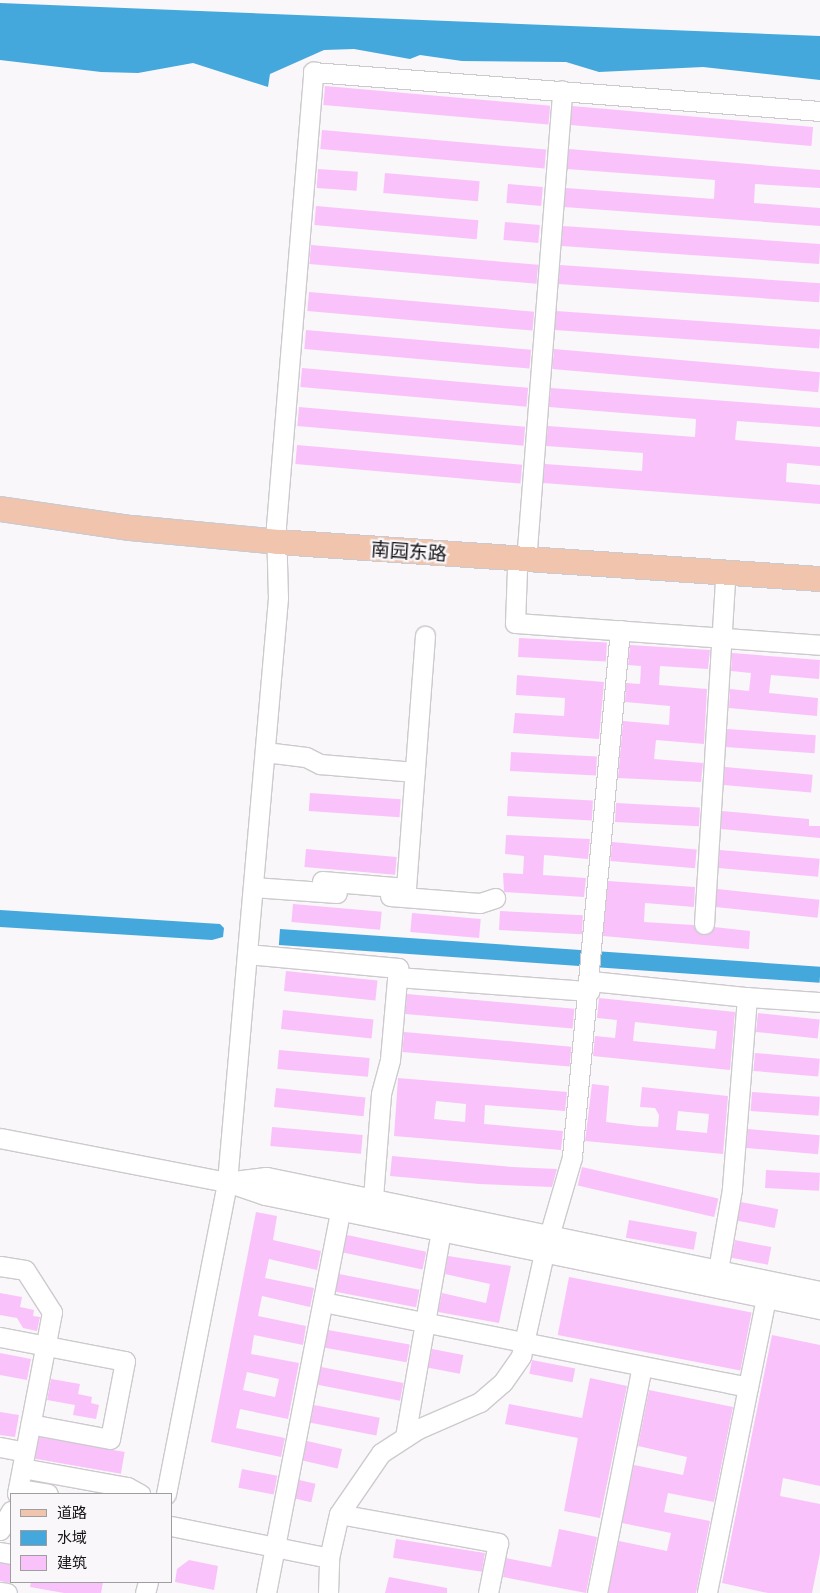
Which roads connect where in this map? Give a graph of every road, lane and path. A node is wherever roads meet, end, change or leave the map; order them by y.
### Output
1 (562, 90) junction
2 (820, 111) edge
3 (0, 509) edge
4 (0, 524) edge
5 (278, 548) junction
6 (522, 559) junction
7 (820, 579) edge
8 (725, 582) junction
9 (820, 590) edge
10 (620, 630) junction
11 (425, 636) dead end
12 (722, 638) junction
13 (820, 645) edge
14 (265, 752) junction
15 (414, 772) junction
16 (322, 881) dead end
17 (253, 886) junction
18 (495, 898) dead end
19 (704, 924) dead end
20 (247, 954) junction
21 (397, 976) junction
22 (591, 981) junction
23 (747, 997) junction
24 (820, 1002) edge
25 (0, 1138) edge
26 (227, 1182) junction
27 (373, 1199) junction
28 (340, 1211) junction
29 (441, 1231) junction
30 (548, 1244) junction
31 (0, 1266) edge
32 (718, 1270) junction
33 (820, 1291) edge
34 (766, 1298) junction
35 (323, 1302) junction
36 (820, 1310) edge
37 (423, 1322) junction
38 (0, 1338) edge
39 (525, 1341) junction
40 (45, 1346) junction
41 (642, 1366) junction
42 (748, 1388) junction
43 (30, 1424) junction
44 (405, 1438) junction
45 (0, 1447) edge
46 (23, 1460) junction
47 (16, 1493) edge
48 (138, 1493) edge
49 (166, 1493) edge
50 (339, 1514) junction
51 (172, 1526) edge
52 (276, 1547) junction
53 (329, 1558) junction
54 (0, 1592) edge
55 (7, 1593) edge
56 (266, 1593) edge
57 (328, 1593) edge
58 (488, 1593) edge
59 (597, 1593) edge
60 (707, 1593) edge

1 - 2 street
1 - 5 street
1 - 6 street
3 - 5 main road, 南园东路
4 - 5 main road, 南园东路
5 - 6 main road, 南园东路
5 - 7 main road, 南园东路
5 - 14 street
6 - 8 main road, 南园东路
6 - 10 street
8 - 9 main road, 南园东路
8 - 12 street
10 - 12 street
10 - 22 street
11 - 15 street
12 - 13 street
12 - 19 street
14 - 15 street
14 - 17 street
15 - 16 street
17 - 18 street
17 - 20 street
20 - 21 street
20 - 26 street
21 - 22 street
21 - 27 street
22 - 23 street
22 - 30 street
23 - 24 street
23 - 32 street
25 - 26 street
26 - 27 street
26 - 28 street
26 - 49 street
27 - 30 street
28 - 29 street
28 - 35 street
29 - 30 street
29 - 37 street
30 - 32 street
30 - 34 street
30 - 39 street
31 - 40 street
32 - 33 street
34 - 36 street
34 - 42 street
35 - 37 street
35 - 52 street
37 - 39 street
37 - 44 street
38 - 40 street
39 - 41 street
39 - 44 street
40 - 43 street
40 - 43 street
41 - 42 street
41 - 59 street
42 - 60 street
43 - 46 street
44 - 50 street
45 - 46 street
46 - 47 street
46 - 48 street
50 - 53 street
50 - 58 street
51 - 52 street
52 - 53 street
52 - 56 street
53 - 57 street
54 - 55 street

